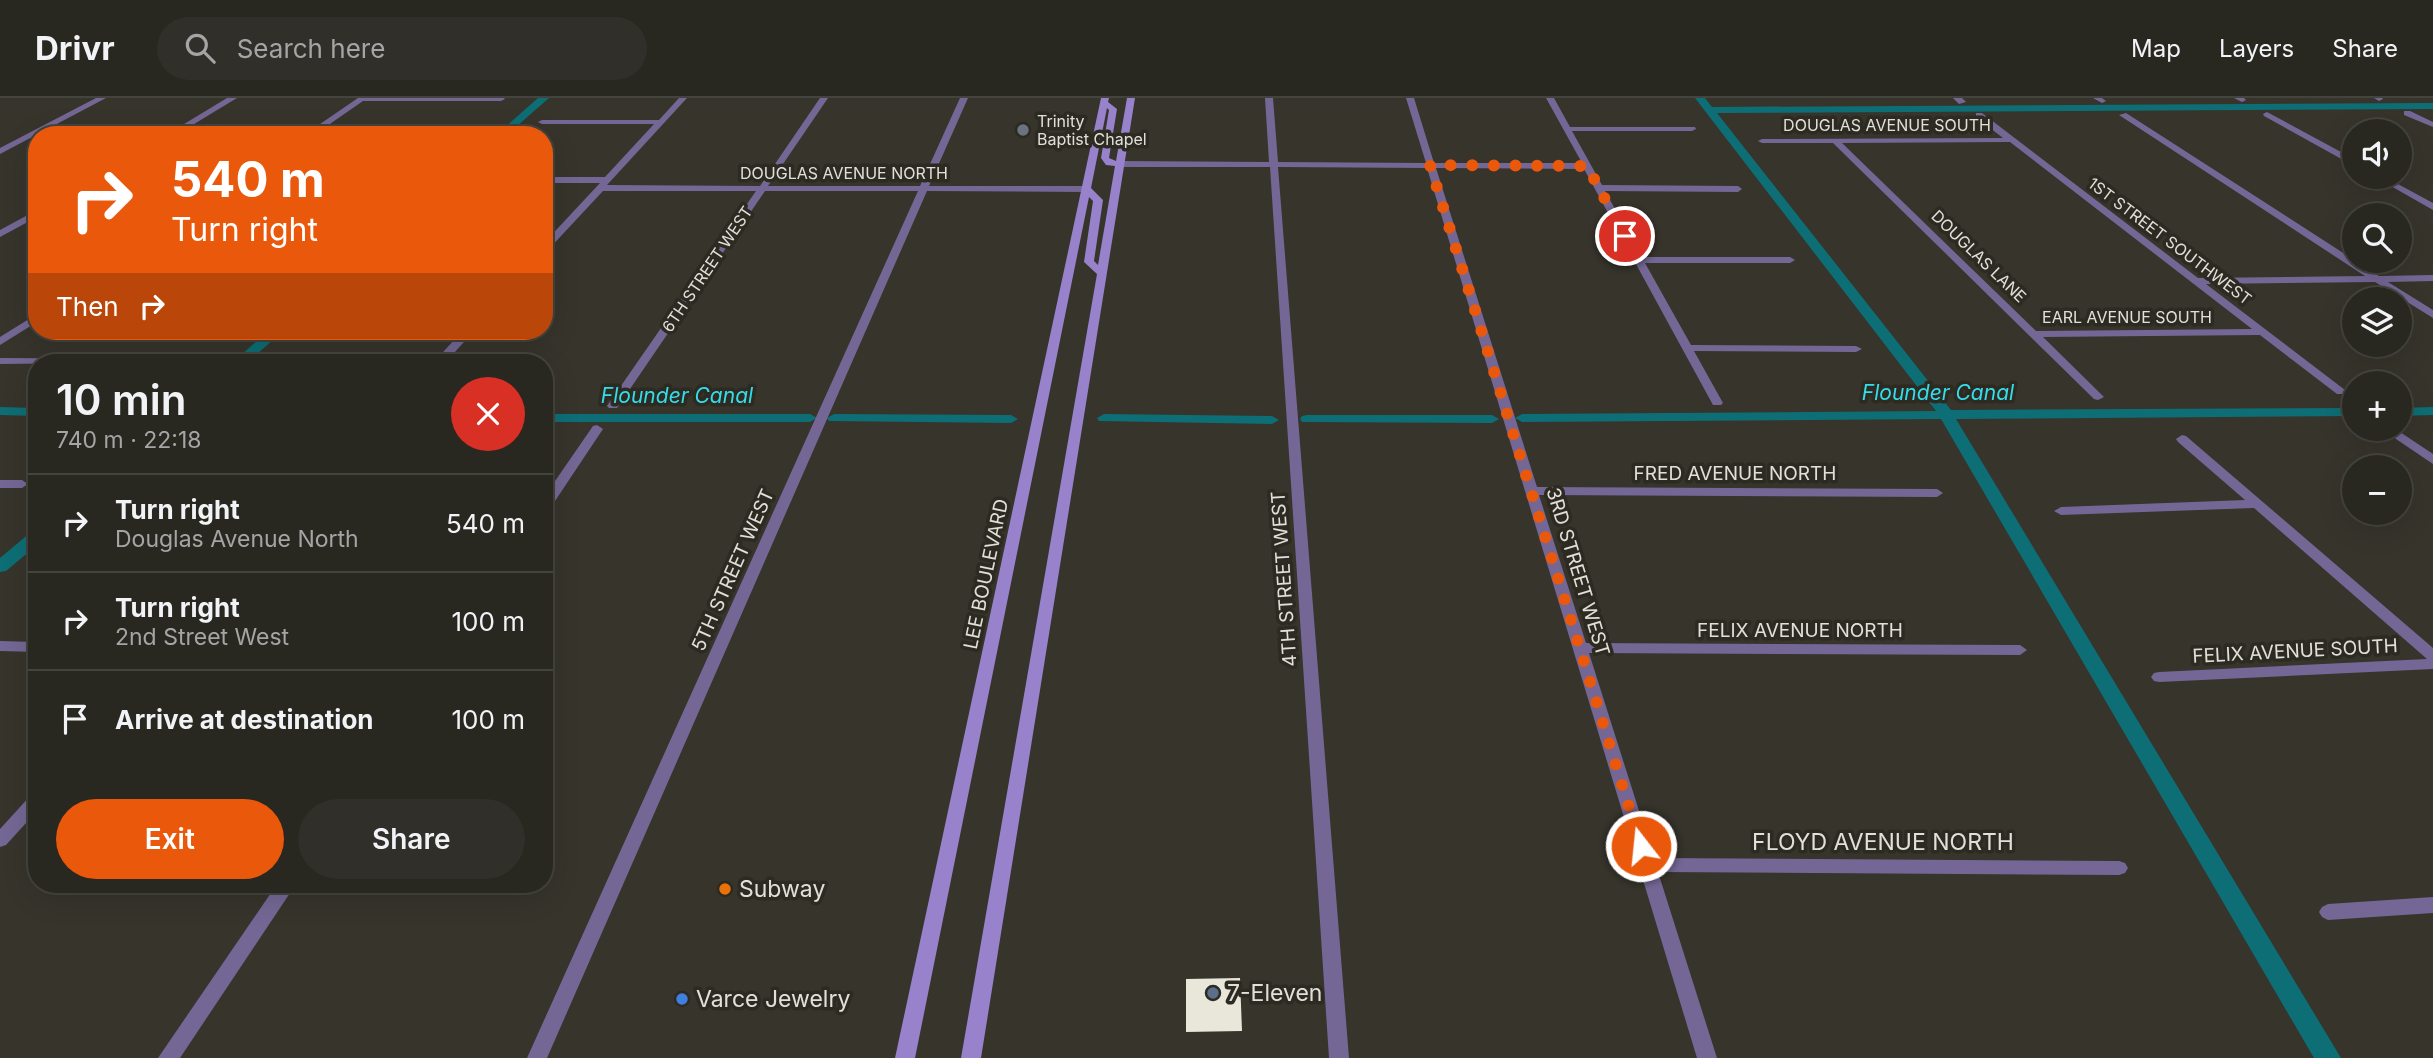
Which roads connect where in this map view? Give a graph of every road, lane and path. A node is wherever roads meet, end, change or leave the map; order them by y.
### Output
1 (102, 98) edge
2 (233, 98) edge
3 (362, 98) edge
4 (683, 98) edge
5 (824, 98) edge
6 (964, 98) edge
7 (1131, 98) edge
8 (1269, 98) edge
9 (1410, 98) edge
10 (1550, 98) edge
11 (501, 99) edge
12 (1104, 100) edge
13 (2407, 113) dead end
14 (2267, 114) dead end
15 (1979, 115) dead end
16 (2123, 115) dead end
17 (542, 122) dead end
18 (661, 122) junction
19 (2433, 125) edge
20 (48, 126) edge
21 (185, 126) edge
22 (321, 126) edge
23 (1567, 129) junction
24 (1692, 129) dead end
25 (28, 136) edge
26 (2011, 140) junction
27 (1835, 141) junction
28 (1762, 142) dead end
29 (0, 151) edge
30 (2342, 156) edge
31 (1120, 164) junction
32 (1274, 165) junction
33 (1430, 165) junction
34 (1587, 166) junction
35 (553, 180) edge
36 (608, 180) junction
37 (601, 188) junction
38 (762, 188) junction
39 (1599, 188) junction
40 (1738, 188) dead end
41 (924, 189) junction
42 (1086, 189) junction
43 (2401, 189) edge
44 (2433, 207) edge
45 (28, 218) edge
46 (0, 220) edge
47 (23, 221) junction
48 (28, 221) edge
49 (0, 234) edge
50 (553, 239) edge
51 (1638, 260) junction
52 (1790, 260) dead end
53 (1103, 274) junction
54 (2433, 278) edge
55 (2377, 279) junction
56 (2197, 281) junction
57 (2433, 315) edge
58 (28, 323) edge
59 (2263, 332) junction
60 (2034, 334) junction
61 (460, 340) edge
62 (0, 342) edge
63 (1687, 348) junction
64 (1856, 349) dead end
65 (447, 354) edge
66 (0, 361) edge
67 (28, 361) edge
68 (2341, 392) dead end
69 (2098, 397) dead end
70 (1717, 403) dead end
71 (613, 406) dead end
72 (597, 429) dead end
73 (2182, 439) dead end
74 (2407, 441) edge
75 (2433, 460) edge
76 (0, 484) edge
77 (22, 484) dead end
78 (1532, 491) junction
79 (1937, 493) dead end
80 (553, 494) edge
81 (2256, 503) junction
82 (2061, 511) dead end
83 (0, 646) edge
84 (28, 647) edge
85 (1580, 648) junction
86 (2020, 650) dead end
87 (2433, 656) edge
88 (2433, 664) edge
89 (2159, 677) dead end
90 (28, 810) edge
91 (0, 840) edge
92 (1647, 864) junction
93 (2119, 868) dead end
94 (281, 893) edge
95 (2433, 905) edge
96 (2328, 912) dead end
97 (168, 1058) edge
98 (537, 1058) edge
99 (905, 1058) edge
100 (971, 1058) edge
101 (1339, 1058) edge
102 (1707, 1058) edge

1 - 20 street
2 - 21 street
3 - 11 street
3 - 22 street
4 - 18 street
5 - 38 street, 6TH STREET WEST
6 - 41 street, 5TH STREET WEST
7 - 31 main road
8 - 32 street, 4TH STREET WEST
9 - 33 street, 3RD STREET WEST
10 - 23 street
12 - 31 main road
12 - 42 main road, LEE BOULEVARD
13 - 19 street
14 - 30 street
15 - 26 street, 1ST STREET SOUTHWEST
16 - 55 street
17 - 18 street
18 - 36 street
23 - 24 street
23 - 34 street
25 - 29 street
26 - 27 street, DOUGLAS AVENUE SOUTH
26 - 56 street, 1ST STREET SOUTHWEST
27 - 28 street, DOUGLAS AVENUE SOUTH
27 - 60 street, DOUGLAS LANE
31 - 32 street
31 - 53 main road
32 - 33 street
32 - 101 street, 4TH STREET WEST
33 - 34 street
33 - 78 street, 3RD STREET WEST
34 - 39 street
35 - 36 street
36 - 37 street
37 - 38 street, DOUGLAS AVENUE NORTH
37 - 50 street
38 - 41 street, DOUGLAS AVENUE NORTH
38 - 71 street, 6TH STREET WEST
39 - 40 street
39 - 51 street
41 - 42 street, DOUGLAS AVENUE NORTH
41 - 98 street, 5TH STREET WEST
42 - 53 main road
42 - 99 main road, LEE BOULEVARD
43 - 44 street
45 - 47 street
46 - 47 street
47 - 48 street
47 - 49 street
51 - 52 street
51 - 63 street
53 - 100 main road
54 - 55 street
55 - 56 street
55 - 57 street
56 - 59 street, 1ST STREET SOUTHWEST
58 - 62 street
59 - 60 street, EARL AVENUE SOUTH
59 - 68 street, 1ST STREET SOUTHWEST
60 - 69 street, DOUGLAS LANE
61 - 65 street
63 - 64 street
63 - 70 street
66 - 67 street
72 - 80 street
73 - 81 street
74 - 75 street
76 - 77 street
78 - 79 street, FRED AVENUE NORTH
78 - 85 street, 3RD STREET WEST
81 - 82 street
81 - 87 street
83 - 84 street
85 - 86 street, FELIX AVENUE NORTH
85 - 92 street, 3RD STREET WEST
88 - 89 street, FELIX AVENUE SOUTH
90 - 91 street
92 - 93 street, FLOYD AVENUE NORTH
92 - 102 street, 3RD STREET WEST
94 - 97 street
95 - 96 street

